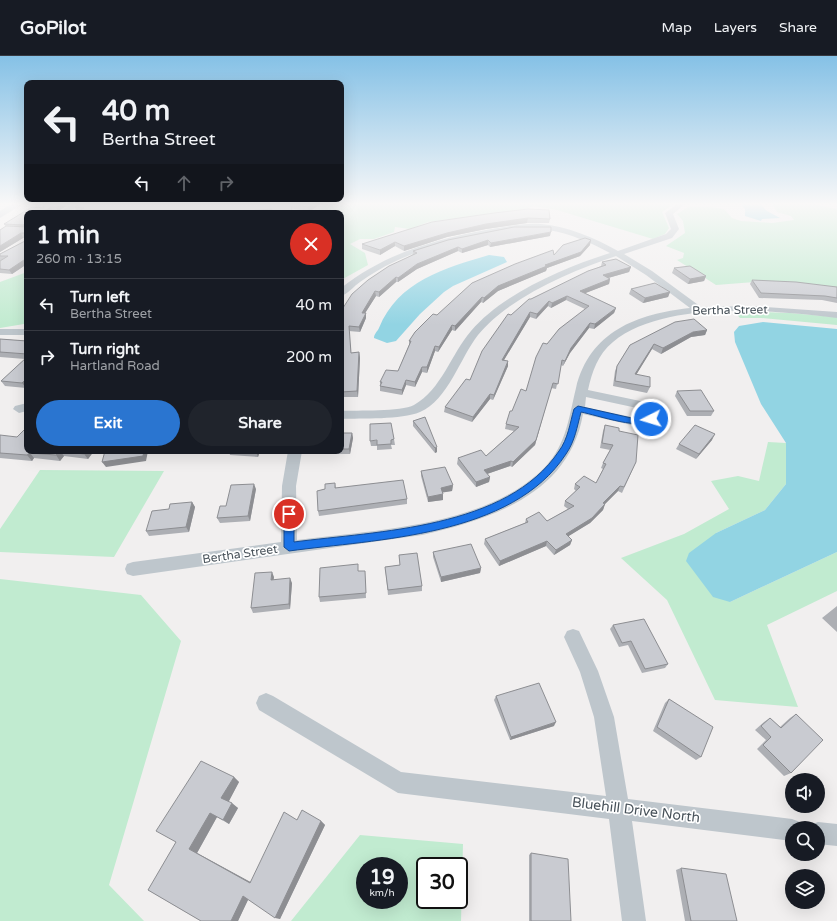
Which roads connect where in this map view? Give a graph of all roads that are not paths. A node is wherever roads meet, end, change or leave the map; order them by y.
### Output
1 (431, 244) edge
2 (595, 244) edge
3 (645, 244) edge
4 (616, 253) junction
5 (344, 291) edge
6 (698, 309) junction
7 (837, 315) edge
8 (0, 332) edge
9 (24, 332) edge
10 (582, 392) junction
11 (578, 409) junction
12 (344, 414) edge
13 (294, 454) edge
14 (289, 547) junction
15 (133, 569) dead end
16 (573, 636) dead end
17 (266, 703) dead end
18 (619, 808) junction
19 (785, 829) edge
20 (825, 834) edge
21 (837, 836) edge
22 (634, 921) edge

1 - 5 street
2 - 4 street
3 - 4 street
4 - 6 street
4 - 12 street
6 - 7 street, Bertha Street
6 - 10 street, Bertha Street
8 - 9 street
10 - 11 street, Bertha Street
10 - 11 street
11 - 14 street, Bertha Street
13 - 14 street
14 - 15 street, Bertha Street
16 - 18 street
17 - 18 street, Bluehill Drive North
18 - 19 street, Bluehill Drive North
18 - 22 street
20 - 21 street

